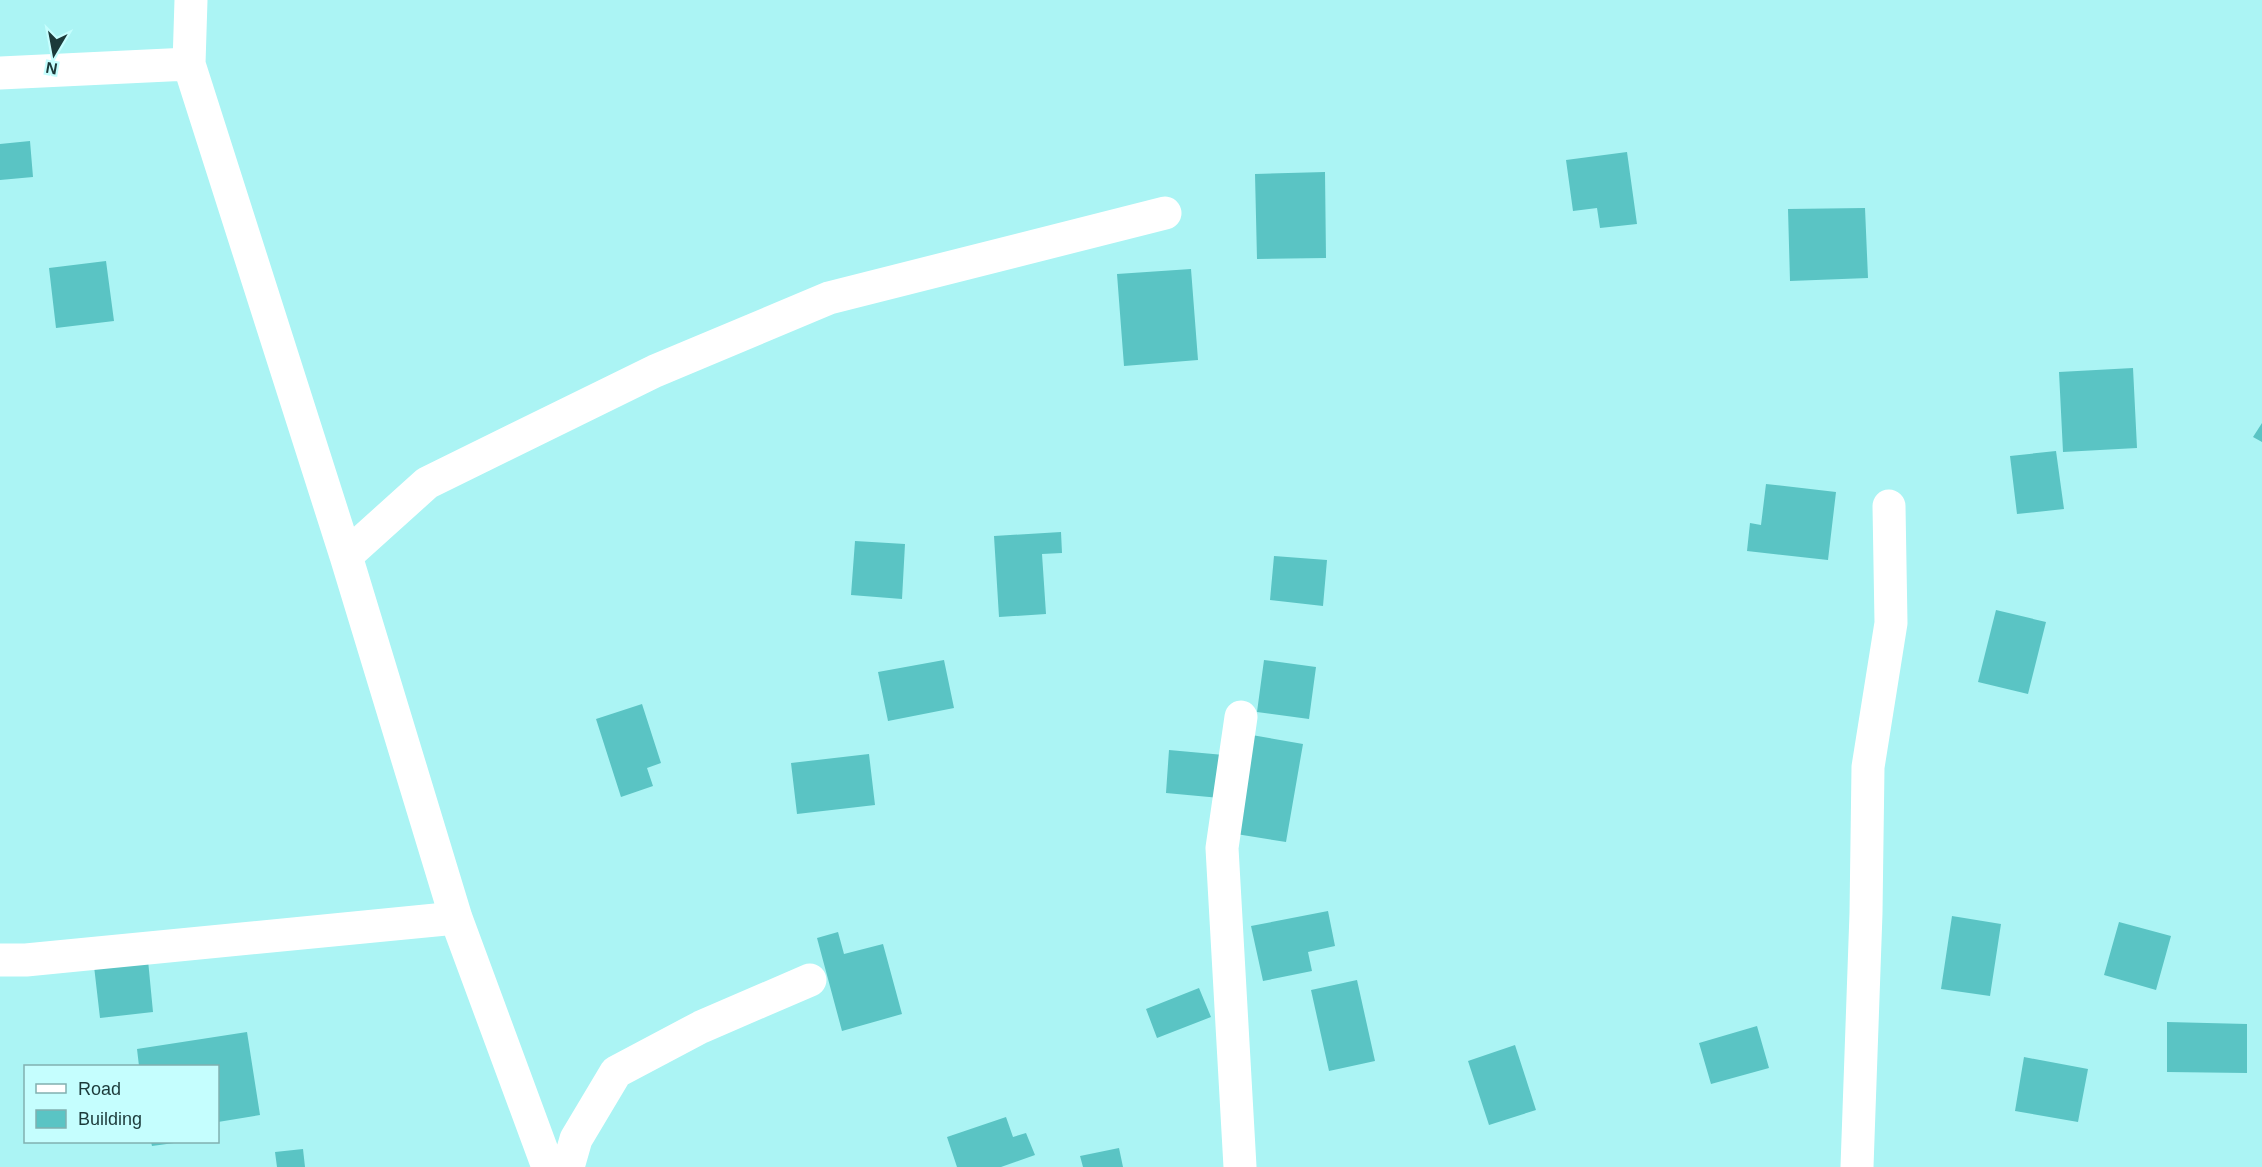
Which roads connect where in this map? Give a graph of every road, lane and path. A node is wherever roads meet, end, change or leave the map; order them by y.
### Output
1 (191, 0) edge
2 (189, 64) junction
3 (0, 73) edge
4 (1165, 213) dead end
5 (1889, 506) dead end
6 (346, 556) junction
7 (1241, 717) dead end
8 (456, 918) junction
9 (0, 960) edge
10 (810, 980) dead end
11 (548, 1167) edge
12 (568, 1167) edge
13 (1240, 1167) edge
14 (1857, 1167) edge

1 - 2 street
2 - 3 street
2 - 6 street
4 - 6 street
5 - 14 street
6 - 8 street
7 - 13 street
8 - 9 street
8 - 11 street
10 - 12 street

